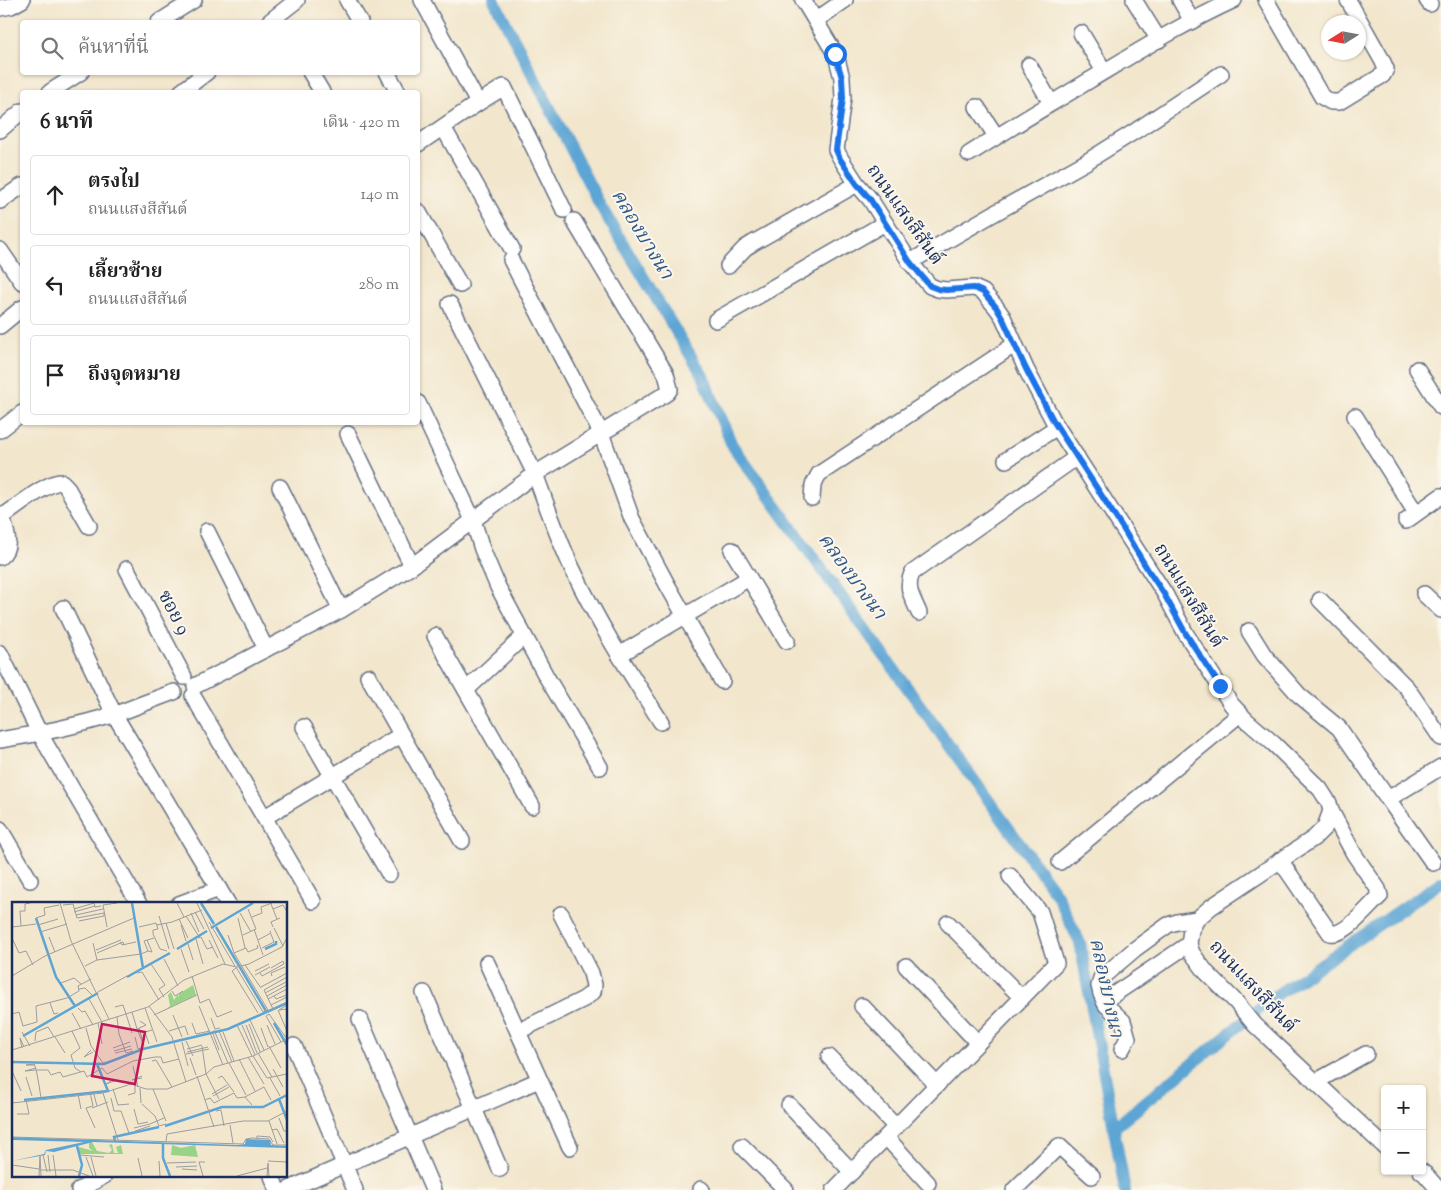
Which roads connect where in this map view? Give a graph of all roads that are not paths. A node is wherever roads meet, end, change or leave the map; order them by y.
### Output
1 (22, 0) edge
2 (194, 0) edge
3 (297, 0) edge
4 (347, 0) edge
5 (422, 0) edge
6 (804, 0) edge
7 (845, 0) edge
8 (1134, 0) edge
9 (1180, 0) edge
10 (1234, 0) edge
11 (1266, 0) edge
12 (1348, 0) edge
13 (0, 8) edge
14 (162, 20) edge
15 (272, 20) edge
16 (359, 20) edge
17 (816, 20) junction
18 (1192, 21) junction
19 (1081, 33) dead end
20 (1158, 40) junction
21 (1029, 65) dead end
22 (1104, 71) junction
23 (1221, 74) dead end
24 (76, 75) edge
25 (204, 75) edge
26 (312, 75) edge
27 (389, 75) edge
28 (53, 90) edge
29 (184, 90) edge
30 (321, 90) edge
31 (397, 90) edge
32 (478, 103) junction
33 (1051, 103) junction
34 (977, 107) dead end
35 (20, 113) edge
36 (442, 127) junction
37 (0, 130) edge
38 (996, 136) junction
39 (420, 137) edge
40 (969, 154) dead end
41 (857, 184) junction
42 (20, 187) edge
43 (0, 201) edge
44 (420, 215) edge
45 (885, 223) junction
46 (0, 250) edge
47 (910, 262) junction
48 (728, 266) dead end
49 (20, 279) edge
50 (460, 285) dead end
51 (450, 304) dead end
52 (20, 310) edge
53 (716, 320) dead end
54 (0, 326) edge
55 (1014, 345) junction
56 (1417, 369) dead end
57 (420, 407) edge
58 (1441, 407) edge
59 (20, 415) edge
60 (1355, 416) dead end
61 (1057, 427) junction
62 (0, 430) edge
63 (348, 434) dead end
64 (601, 434) junction
65 (1077, 457) junction
66 (1006, 460) dead end
67 (535, 474) junction
68 (280, 487) dead end
69 (812, 498) dead end
70 (1439, 503) edge
71 (1, 515) edge
72 (473, 520) junction
73 (90, 526) dead end
74 (207, 531) dead end
75 (732, 550) dead end
76 (0, 557) edge
77 (412, 566) junction
78 (127, 569) dead end
79 (749, 578) junction
80 (1424, 594) dead end
81 (1320, 600) dead end
82 (63, 608) dead end
83 (341, 610) junction
84 (1441, 610) edge
85 (919, 613) dead end
86 (685, 615) junction
87 (1249, 631) dead end
88 (434, 636) dead end
89 (524, 636) junction
90 (787, 641) dead end
91 (266, 649) junction
92 (0, 653) edge
93 (619, 655) junction
94 (368, 676) dead end
95 (722, 681) dead end
96 (191, 686) junction
97 (466, 690) junction
98 (114, 714) junction
99 (1240, 714) junction
100 (661, 722) dead end
101 (304, 727) dead end
102 (40, 734) junction
103 (401, 734) junction
104 (1441, 738) edge
105 (0, 740) edge
106 (600, 767) dead end
107 (1441, 767) edge
108 (332, 776) junction
109 (1388, 799) junction
110 (532, 806) dead end
111 (1331, 811) junction
112 (265, 817) junction
113 (0, 829) edge
114 (462, 841) dead end
115 (1280, 860) junction
116 (1060, 862) dead end
117 (1433, 863) dead end
118 (389, 874) dead end
119 (1010, 876) dead end
120 (30, 880) dead end
121 (219, 889) junction
122 (313, 901) dead end
123 (138, 902) edge
124 (184, 902) edge
125 (227, 902) edge
126 (561, 914) dead end
127 (1197, 919) junction
128 (948, 923) dead end
129 (1189, 944) junction
130 (487, 963) dead end
131 (906, 966) dead end
132 (424, 992) dead end
133 (1022, 998) junction
134 (1104, 1001) junction
135 (862, 1006) dead end
136 (360, 1019) dead end
137 (519, 1032) junction
138 (978, 1043) junction
139 (294, 1046) dead end
140 (1122, 1048) dead end
141 (1366, 1054) dead end
142 (829, 1057) dead end
143 (539, 1080) junction
144 (1315, 1082) junction
145 (937, 1085) junction
146 (789, 1105) dead end
147 (474, 1108) junction
148 (891, 1132) junction
149 (409, 1137) junction
150 (1381, 1143) edge
151 (742, 1146) dead end
152 (570, 1147) dead end
153 (345, 1164) junction
154 (500, 1169) dead end
155 (1426, 1175) edge
156 (1092, 1176) dead end
157 (100, 1178) edge
158 (273, 1178) edge
159 (844, 1183) edge
160 (928, 1183) dead end
161 (1016, 1189) edge
162 (79, 1190) edge
163 (277, 1190) edge
164 (287, 1190) edge
165 (356, 1190) edge
166 (433, 1190) edge
167 (786, 1190) edge
168 (1440, 1190) edge

1 - 13 street
2 - 14 street
3 - 15 street
4 - 16 street
5 - 32 street
6 - 17 street, ถนนแสงสีสันต์
7 - 17 street
8 - 20 street
9 - 18 street
10 - 18 street
11 - 12 street
17 - 41 street, ถนนแสงสีสันต์
18 - 20 street
19 - 22 street
20 - 22 street
21 - 33 street
22 - 33 street
23 - 47 street
24 - 28 street
25 - 29 street
26 - 30 street
27 - 31 street
32 - 36 street
32 - 64 street
33 - 38 street
34 - 38 street
35 - 37 street
36 - 39 street
36 - 64 street
38 - 40 street
41 - 45 street, ถนนแสงสีสันต์
41 - 48 street
42 - 43 street
44 - 50 street
45 - 47 street, ถนนแสงสีสันต์
45 - 53 street
46 - 49 street
47 - 55 street, ถนนแสงสีสันต์
51 - 67 street
52 - 54 street
55 - 61 street, ถนนแสงสีสันต์
55 - 69 street
56 - 58 street
57 - 72 street
59 - 62 street
60 - 70 street
61 - 65 street, ถนนแสงสีสันต์
61 - 66 street
63 - 77 street
64 - 67 street
64 - 86 street
65 - 85 street
65 - 99 street, ถนนแสงสีสันต์
67 - 72 street
67 - 93 street
68 - 83 street
71 - 73 street
71 - 76 street
72 - 77 street
72 - 89 street
74 - 91 street
75 - 79 street
77 - 83 street
78 - 96 street, ซอย 9
79 - 86 street
79 - 90 street
80 - 84 street
81 - 104 street
82 - 98 street
83 - 91 street
86 - 93 street
86 - 95 street
87 - 109 street
88 - 97 street
89 - 97 street
89 - 106 street
91 - 96 street
92 - 102 street
93 - 100 street
94 - 103 street
96 - 98 street
96 - 112 street, ซอย 9
97 - 110 street
98 - 102 street
98 - 121 street
99 - 111 street, ถนนแสงสีสันต์
99 - 116 street
101 - 108 street
102 - 105 street
102 - 123 street
103 - 108 street
103 - 114 street
107 - 109 street
108 - 112 street
108 - 118 street
109 - 117 street
111 - 115 street, ถนนแสงสีสันต์
111 - 115 street
112 - 122 street, ซอย 9
113 - 120 street
115 - 127 street, ถนนแสงสีสันต์
119 - 133 street
121 - 124 street
121 - 125 street
126 - 137 street
127 - 129 street, ถนนแสงสีสันต์
127 - 134 street
128 - 133 street
129 - 134 street
129 - 144 street, ถนนแสงสีสันต์
130 - 137 street
131 - 138 street
132 - 147 street
133 - 138 street
134 - 140 street
135 - 145 street
136 - 149 street
137 - 143 street
138 - 145 street
139 - 153 street
141 - 144 street
142 - 148 street
143 - 147 street
143 - 152 street
144 - 150 street, ถนนแสงสีสันต์
145 - 148 street
146 - 159 street
147 - 149 street
147 - 154 street
148 - 159 street
148 - 160 street
149 - 153 street
149 - 166 street
151 - 167 street
153 - 164 street
153 - 165 street
155 - 168 street
156 - 161 street
157 - 162 street
158 - 163 street

